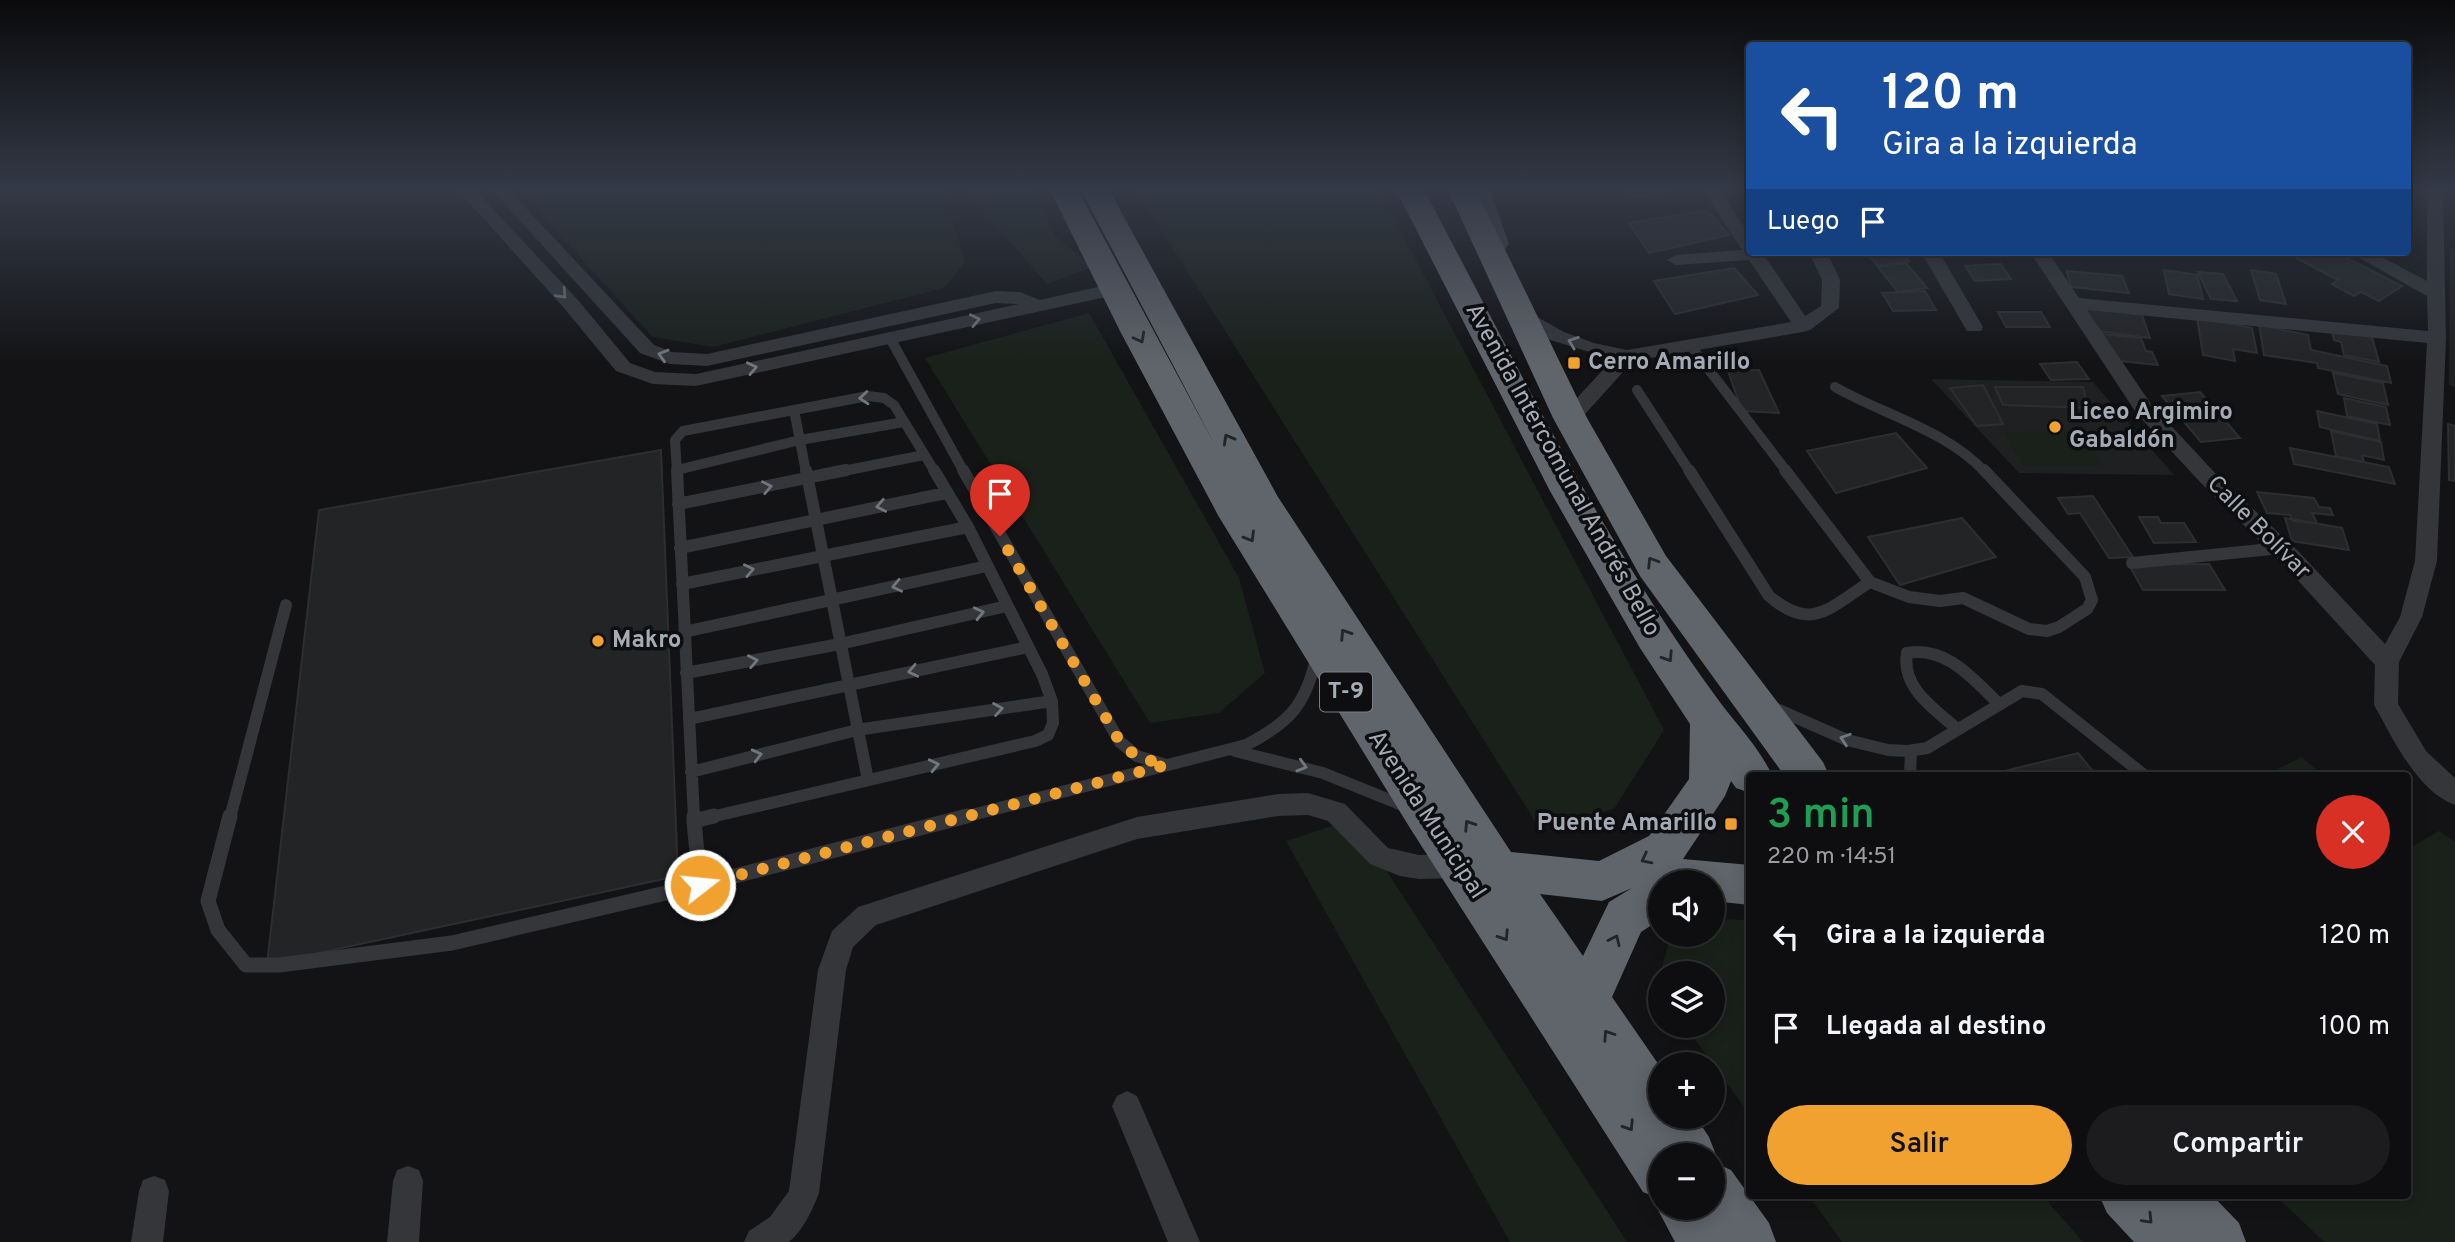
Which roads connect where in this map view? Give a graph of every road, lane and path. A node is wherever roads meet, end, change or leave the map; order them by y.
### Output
1 (518, 248) edge
2 (554, 248) edge
3 (1094, 248) edge
4 (1126, 248) edge
5 (1440, 248) edge
6 (1490, 248) edge
7 (1498, 248) edge
8 (2437, 248) edge
9 (1746, 252) edge
10 (1755, 256) edge
11 (1820, 256) edge
12 (1932, 256) edge
13 (2042, 256) edge
14 (2366, 256) edge
15 (1676, 260) dead end
16 (1115, 289) junction
17 (2438, 294) junction
18 (2072, 303) junction
19 (1041, 305) junction
20 (1519, 308) junction
21 (1803, 326) junction
22 (1974, 327) dead end
23 (890, 338) junction
24 (2437, 338) junction
25 (1690, 345) junction
26 (1627, 356) junction
27 (1835, 387) dead end
28 (1637, 390) dead end
29 (794, 410) junction
30 (1570, 418) junction
31 (904, 422) junction
32 (800, 440) junction
33 (924, 455) junction
34 (677, 470) junction
35 (808, 480) junction
36 (946, 493) junction
37 (678, 504) junction
38 (816, 518) junction
39 (968, 527) junction
40 (680, 548) junction
41 (2281, 548) junction
42 (823, 554) junction
43 (2132, 563) dead end
44 (988, 566) junction
45 (1870, 582) junction
46 (682, 584) junction
47 (832, 600) junction
48 (286, 605) dead end
49 (1007, 606) junction
50 (684, 632) junction
51 (840, 644) junction
52 (1028, 647) junction
53 (1319, 650) junction
54 (2387, 662) junction
55 (686, 673) junction
56 (849, 685) junction
57 (1753, 698) junction
58 (1052, 701) junction
59 (1999, 704) junction
60 (1710, 717) junction
61 (689, 719) junction
62 (1957, 729) junction
63 (858, 730) junction
64 (1236, 751) junction
65 (1912, 752) junction
66 (1166, 765) junction
67 (691, 772) junction
68 (1749, 772) edge
69 (1806, 772) edge
70 (1910, 772) edge
71 (2140, 772) edge
72 (868, 780) junction
73 (2455, 794) edge
74 (1425, 815) junction
75 (694, 821) junction
76 (1478, 868) junction
77 (1725, 882) edge
78 (700, 885) junction
79 (1746, 885) edge
80 (1648, 902) edge
81 (1586, 1002) junction
82 (1648, 1092) edge
83 (1127, 1106) dead end
84 (1648, 1152) edge
85 (408, 1181) dead end
86 (154, 1191) dead end
87 (2129, 1199) edge
88 (2180, 1199) edge
89 (1725, 1206) edge
90 (1691, 1220) edge
91 (147, 1242) edge
92 (403, 1242) edge
93 (760, 1242) edge
94 (1184, 1242) edge
95 (1706, 1242) edge
96 (1750, 1242) edge
97 (2170, 1242) edge
98 (2221, 1242) edge

1 -> 23 street
19 -> 2 street
3 - 16 highway, Avenida Municipal / T-9
76 -> 4 highway, Avenida Municipal / T-9
5 -> 60 highway, Avenida Intercomunal Andrés Bello
6 - 20 highway
7 - 20 main road, Avenida Intercomunal Andrés Bello
8 - 17 street
9 - 15 street
10 - 21 street
11 - 21 street
12 - 22 street
13 - 18 street, Calle Bolívar
14 - 17 street
16 - 19 street
16 -> 53 highway, Avenida Municipal / T-9
17 - 24 street
18 - 24 street
18 - 41 street, Calle Bolívar
23 -> 19 street
26 -> 20 street
20 - 30 highway, Avenida Intercomunal Andrés Bello
21 - 25 street
23 - 66 lane
24 - 54 street
25 - 26 street
25 - 45 lane
26 - 30 street
27 - 45 lane
28 - 45 lane
31 -> 29 lane
29 - 32 lane
29 - 34 lane
57 -> 30 highway, Avenida Intercomunal Andrés Bello
31 - 32 lane
31 - 33 lane
32 - 34 lane
32 - 35 lane
33 - 35 lane
33 - 36 lane
34 - 37 lane
37 -> 35 lane
35 - 38 lane
36 -> 38 lane
36 - 39 lane
37 - 40 lane
38 - 40 lane
38 - 42 lane
39 - 42 lane
39 - 44 lane
40 - 46 lane
41 - 43 lane
41 - 54 street, Calle Bolívar
46 -> 42 lane
42 - 47 lane
44 -> 47 lane
44 - 49 lane
46 - 50 lane
47 - 50 lane
47 - 51 lane
48 - 78 lane
51 -> 49 lane
49 - 52 lane
50 - 55 lane
55 -> 51 lane
51 - 56 lane
52 -> 56 lane
52 - 58 lane
53 - 64 lane
53 - 74 highway, Avenida Municipal / T-9
54 - 73 street
55 - 61 lane
56 - 61 lane
56 - 63 lane
65 -> 57 lane
57 - 69 highway, Avenida Intercomunal Andrés Bello
63 -> 58 lane
72 -> 58 lane
59 - 62 lane
59 - 62 lane
59 - 71 lane
60 - 68 highway, Avenida Intercomunal Andrés Bello
60 -> 76 highway
61 - 67 lane
62 - 65 lane
67 -> 63 lane
63 - 72 lane
64 - 66 lane
64 -> 74 lane
65 - 70 lane
66 - 78 lane
67 - 75 lane
72 - 75 lane
74 - 76 highway, Avenida Municipal / T-9
75 - 78 lane
76 - 81 highway, Avenida Municipal / T-9
76 -> 84 highway, Avenida Municipal / T-9
76 - 93 street
77 - 79 highway
81 -> 80 highway
82 -> 81 highway, Avenida Municipal / T-9
83 - 94 street
85 - 92 street
86 - 91 street
87 -> 97 highway
88 - 98 highway
89 - 96 highway
90 - 95 highway

